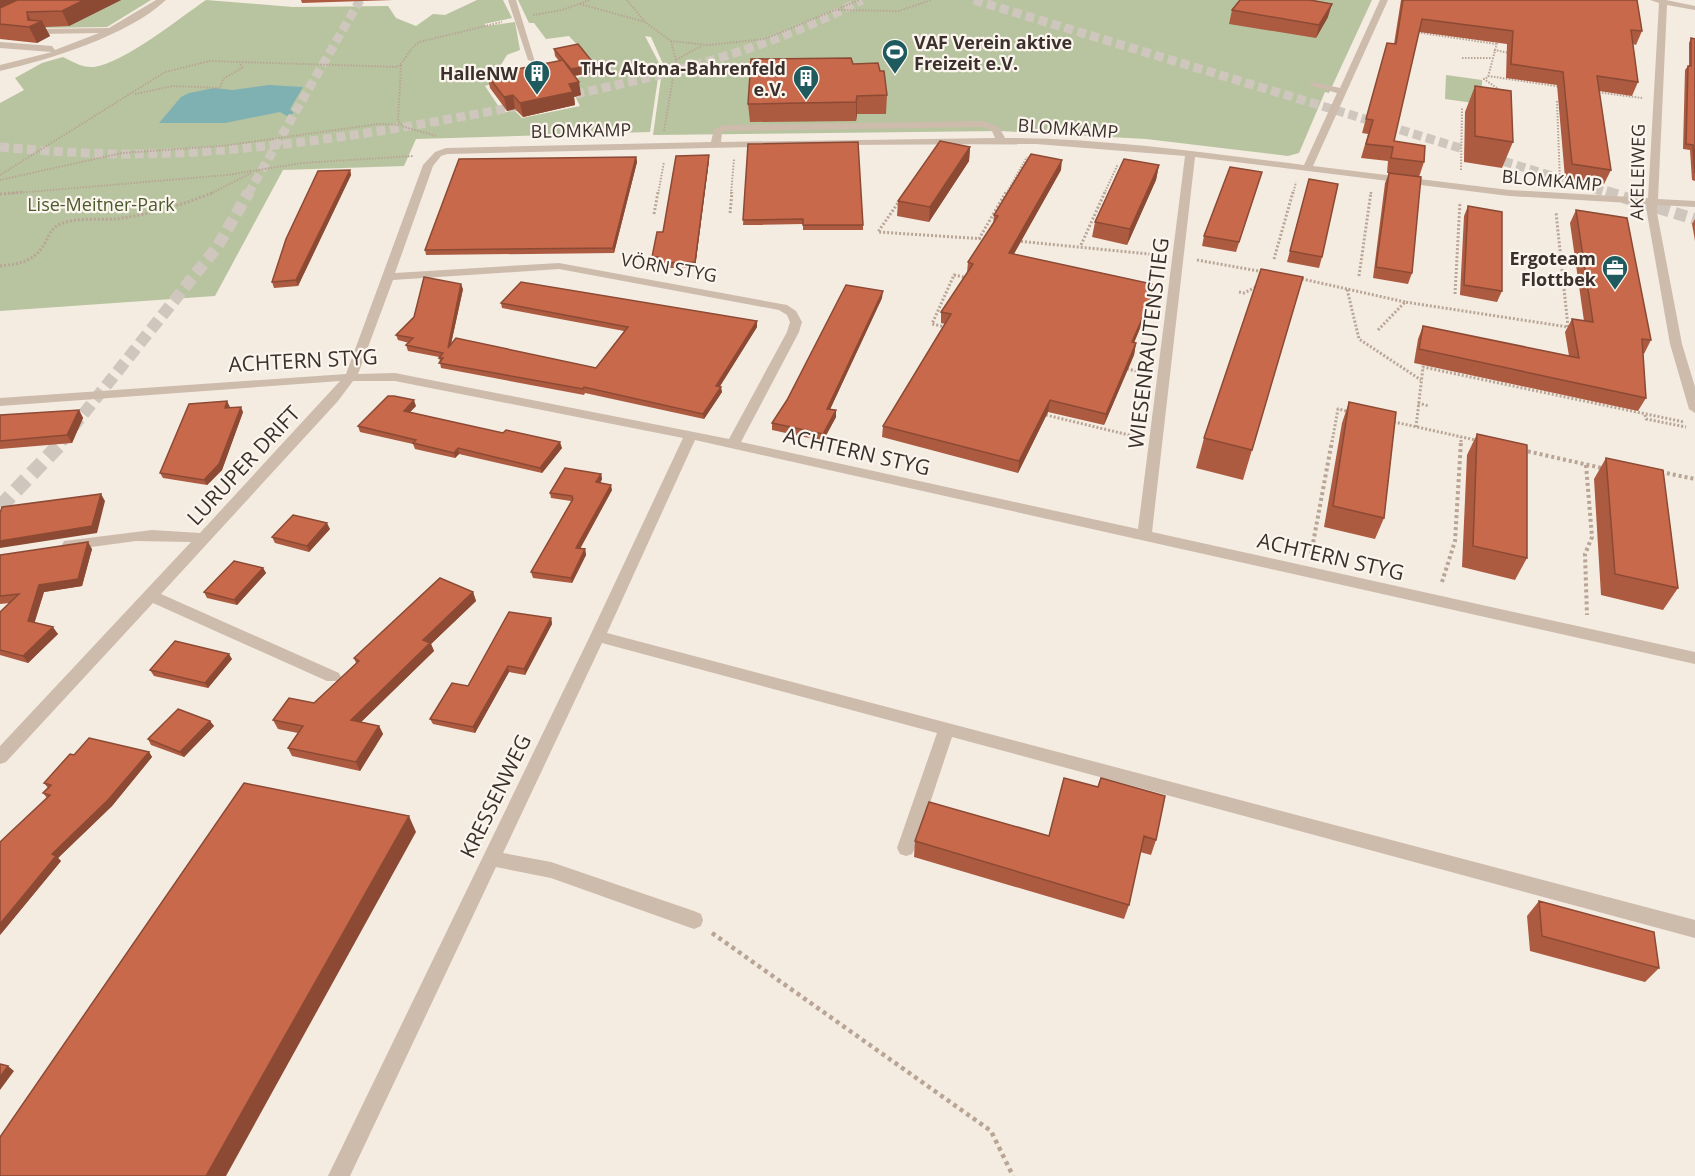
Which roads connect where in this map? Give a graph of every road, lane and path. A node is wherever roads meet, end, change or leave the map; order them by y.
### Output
1 (162, 0) edge
2 (512, 0) edge
3 (590, 0) edge
4 (627, 0) edge
5 (859, 0) edge
6 (931, 0) edge
7 (1384, 0) edge
8 (1658, 1) edge
9 (579, 4) junction
10 (1695, 8) edge
11 (837, 10) junction
12 (542, 14) dead end
13 (645, 22) junction
14 (482, 26) dead end
15 (1373, 27) junction
16 (115, 30) junction
17 (39, 31) edge
18 (1499, 35) edge
19 (671, 40) junction
20 (1496, 44) junction
21 (0, 45) edge
22 (708, 45) junction
23 (76, 46) junction
24 (1494, 50) junction
25 (1518, 54) edge
26 (1462, 58) dead end
27 (1491, 58) junction
28 (531, 60) dead end
29 (676, 60) junction
30 (240, 63) junction
31 (401, 65) junction
32 (0, 68) edge
33 (391, 68) junction
34 (402, 71) junction
35 (1488, 76) junction
36 (1313, 85) dead end
37 (1567, 87) edge
38 (1343, 91) junction
39 (1590, 91) edge
40 (1504, 93) edge
41 (131, 95) junction
42 (1657, 100) junction
43 (1557, 101) dead end
44 (1462, 108) dead end
45 (400, 125) junction
46 (1000, 140) junction
47 (1036, 141) junction
48 (716, 144) junction
49 (735, 144) junction
50 (664, 145) junction
51 (1126, 148) junction
52 (438, 154) junction
53 (1190, 154) junction
54 (1304, 169) junction
55 (254, 171) junction
56 (0, 175) edge
57 (1373, 178) junction
58 (0, 180) edge
59 (1557, 192) junction
60 (1460, 193) junction
61 (0, 194) edge
62 (903, 195) edge
63 (1653, 204) junction
64 (1695, 204) edge
65 (730, 213) dead end
66 (654, 214) dead end
67 (979, 239) junction
68 (990, 239) edge
69 (1011, 241) edge
70 (1081, 245) junction
71 (1168, 256) dead end
72 (1191, 259) dead end
73 (1274, 260) dead end
74 (0, 266) edge
75 (1271, 273) edge
76 (1291, 276) edge
77 (1359, 276) dead end
78 (390, 277) junction
79 (977, 280) edge
80 (1262, 285) edge
81 (1347, 289) junction
82 (1239, 292) dead end
83 (1455, 294) dead end
84 (1406, 302) junction
85 (956, 329) edge
86 (1378, 330) dead end
87 (1117, 366) edge
88 (1151, 374) dead end
89 (351, 376) junction
90 (1421, 380) junction
91 (0, 402) edge
92 (1419, 404) junction
93 (1429, 406) dead end
94 (1695, 409) edge
95 (1039, 413) edge
96 (1360, 414) edge
97 (1382, 419) edge
98 (1686, 425) dead end
99 (1416, 427) junction
100 (691, 435) junction
101 (1461, 437) junction
102 (1143, 438) dead end
103 (1484, 442) edge
104 (733, 445) junction
105 (1518, 449) edge
106 (1586, 465) junction
107 (1609, 470) edge
108 (1654, 471) edge
109 (1695, 479) edge
110 (1144, 536) junction
111 (203, 539) junction
112 (58, 547) edge
113 (1309, 563) dead end
114 (1439, 592) dead end
115 (150, 595) junction
116 (1588, 624) dead end
117 (598, 636) junction
118 (1695, 658) edge
119 (333, 677) dead end
120 (947, 728) junction
121 (0, 757) edge
122 (906, 848) dead end
123 (490, 858) junction
124 (694, 920) joint
125 (1695, 929) edge
126 (339, 1176) edge
127 (1013, 1176) edge

1 - 16 street
2 - 28 street
3 - 9 path
4 - 13 path
5 - 11 path
6 - 11 path
7 - 15 street
8 - 10 street
8 - 42 street, AKELEIWEG
9 - 12 path
9 - 13 path
11 - 22 path
13 - 19 path
14 - 31 path
15 - 20 path
15 - 38 street
16 - 17 street
16 - 23 street
18 - 20 path
19 - 22 path
19 - 29 path
20 - 24 path
21 - 23 street
22 - 29 path
23 - 32 street
24 - 25 path
24 - 27 path
26 - 27 path
27 - 35 path
29 - 50 path
30 - 33 path
30 - 41 path
30 - 41 path
31 - 33 path
31 - 34 path
33 - 34 path
34 - 45 path
35 - 37 path
35 - 40 path
36 - 38 street
38 - 54 street
39 - 42 path
41 - 56 path
42 - 63 street, AKELEIWEG
43 - 59 path
44 - 60 path
45 - 52 path
45 - 58 path
46 - 47 street, BLOMKAMP
46 - 48 street
46 - 49 street, BLOMKAMP
47 - 51 street, BLOMKAMP
47 - 67 path
48 - 49 street, BLOMKAMP
48 - 50 street, BLOMKAMP
49 - 65 path
50 - 52 street, BLOMKAMP
50 - 66 path
51 - 53 street, BLOMKAMP
51 - 70 path
52 - 55 path
52 - 78 street, LURUPER DRIFT
53 - 54 street, BLOMKAMP
53 - 110 street, WIESENRAUTENSTIEG
54 - 57 street, BLOMKAMP
54 - 73 path
55 - 61 path
55 - 74 path
57 - 60 street, BLOMKAMP
57 - 77 path
59 - 60 street, BLOMKAMP
59 - 63 street, BLOMKAMP
59 - 84 path
60 - 83 path
62 - 67 path
63 - 64 street, BLOMKAMP
63 - 94 street, AKELEIWEG
67 - 68 path
69 - 70 path
70 - 71 path
72 - 75 path
76 - 81 path
78 - 89 street, LURUPER DRIFT
78 - 104 street, VÖRN STYG
79 - 85 path
80 - 82 path
81 - 84 path
81 - 90 path
84 - 86 path
87 - 88 path
89 - 91 street, ACHTERN STYG
89 - 100 street, ACHTERN STYG
89 - 111 street, LURUPER DRIFT
90 - 92 path
90 - 98 path
92 - 93 path
92 - 99 path
95 - 102 path
96 - 113 path
97 - 99 path
99 - 101 path
100 - 104 street, ACHTERN STYG
100 - 117 street, KRESSENWEG
101 - 103 path
101 - 114 path
104 - 110 street, ACHTERN STYG
105 - 106 path
106 - 107 path
106 - 116 path
108 - 109 path
110 - 118 street, ACHTERN STYG
111 - 112 street
111 - 115 street, LURUPER DRIFT
115 - 119 street
115 - 121 street, LURUPER DRIFT
117 - 120 street
117 - 123 street, KRESSENWEG
120 - 122 street
120 - 125 street
123 - 124 street
123 - 126 street, KRESSENWEG
124 - 127 path

